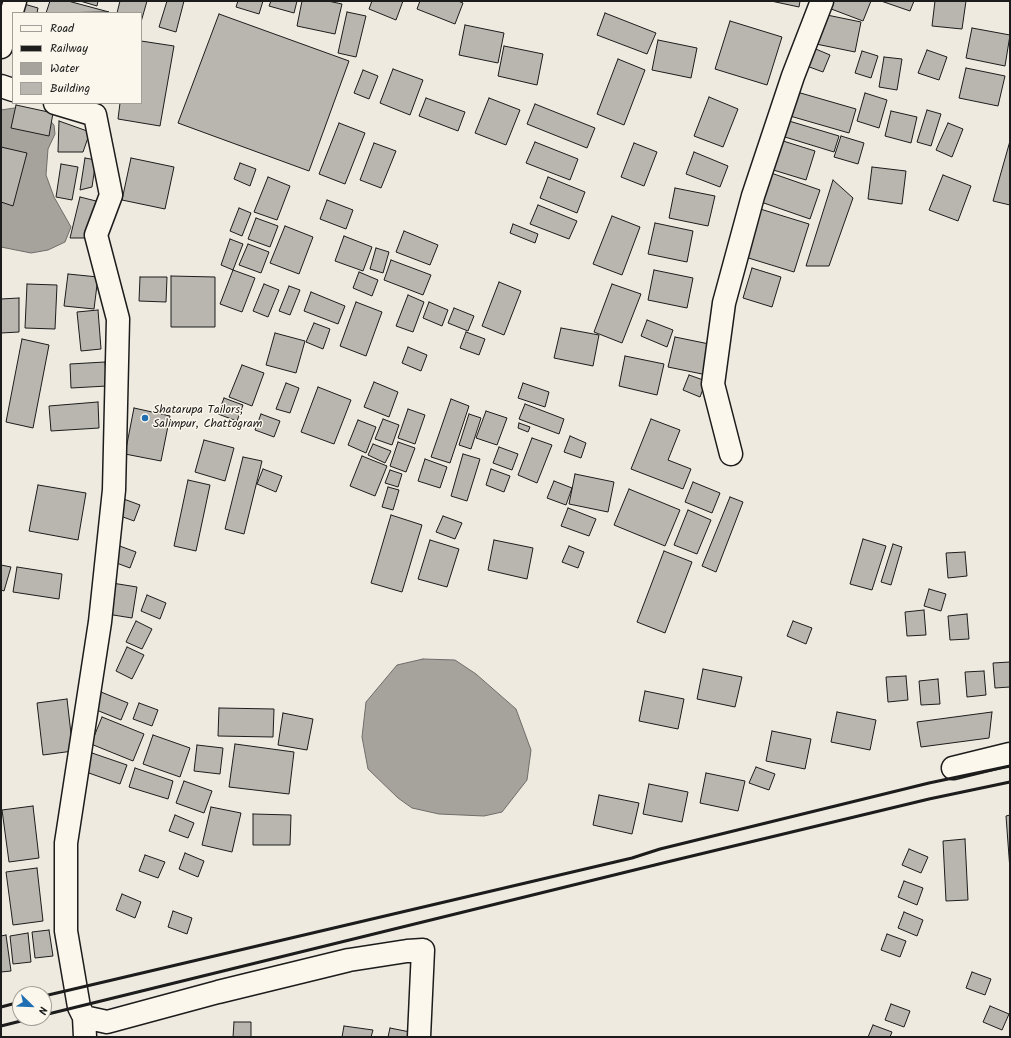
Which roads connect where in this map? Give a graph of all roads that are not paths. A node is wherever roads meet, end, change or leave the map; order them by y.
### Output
1 (15, 1) edge
2 (822, 1) edge
3 (1, 47) edge
4 (1, 86) edge
5 (12, 90) edge
6 (58, 104) edge
7 (731, 454) dead end
8 (1010, 754) edge
9 (953, 768) dead end
10 (84, 1027) edge
11 (419, 1037) edge

1 - 3 street
2 - 7 street
4 - 5 street
6 - 10 street
8 - 9 street
10 - 11 street

